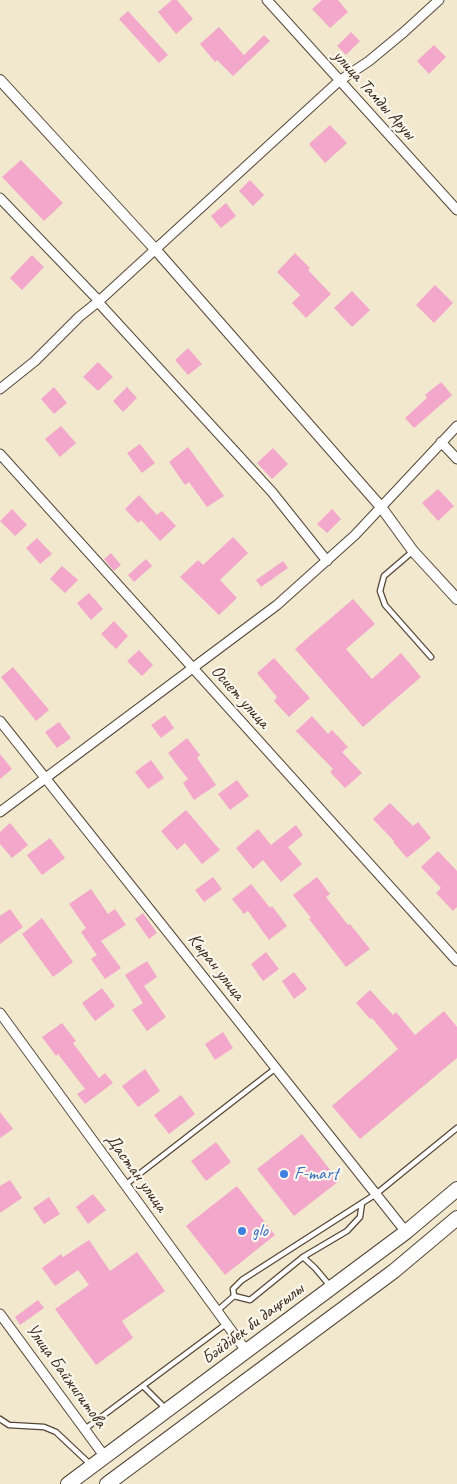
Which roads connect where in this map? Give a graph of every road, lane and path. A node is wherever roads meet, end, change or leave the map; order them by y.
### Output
1 (267, 0) edge
2 (439, 0) edge
3 (0, 80) edge
4 (339, 81) junction
5 (0, 198) edge
6 (457, 210) edge
7 (155, 249) junction
8 (99, 302) junction
9 (0, 389) edge
10 (457, 426) edge
11 (441, 442) junction
12 (0, 454) edge
13 (457, 459) edge
14 (381, 507) junction
15 (413, 551) junction
16 (327, 561) junction
17 (457, 598) edge
18 (431, 657) dead end
19 (192, 668) junction
20 (0, 721) edge
21 (46, 779) junction
22 (0, 812) edge
23 (457, 961) edge
24 (0, 1013) edge
25 (276, 1068) junction
26 (457, 1128) edge
27 (125, 1185) junction
28 (457, 1190) edge
29 (376, 1194) junction
30 (362, 1203) junction
31 (457, 1218) edge
32 (406, 1232) junction
33 (303, 1257) junction
34 (332, 1288) junction
35 (234, 1296) junction
36 (217, 1311) junction
37 (0, 1314) edge
38 (226, 1324) junction
39 (247, 1352) junction
40 (143, 1386) junction
41 (168, 1411) junction
42 (0, 1419) edge
43 (85, 1429) junction
44 (105, 1457) junction
45 (92, 1466) junction
46 (77, 1481) edge
47 (107, 1484) edge

1 - 4 street, улица Тамды Аруы
2 - 4 street
3 - 7 street
4 - 6 street, улица Тамды Аруы
4 - 7 street
5 - 8 street
7 - 8 street
7 - 14 street
8 - 9 street
8 - 16 street
10 - 11 street
11 - 13 street
11 - 14 street
12 - 19 street, Осиет улица
14 - 15 street
14 - 16 street
15 - 17 street
15 - 18 lane
16 - 19 street
19 - 21 street
19 - 23 street, Осиет улица
20 - 21 street, Кыран улица
21 - 22 street
21 - 25 street, Кыран улица
24 - 27 street, Дастан улица
25 - 27 lane
25 - 29 street, Кыран улица
26 - 29 lane
27 - 36 street, Дастан улица
28 - 32 main road, Бәйдібек би даңғылы
29 - 30 lane
29 - 32 street, Кыран улица
30 - 33 lane
30 - 35 lane
31 - 47 main road
32 - 34 main road, Бәйдібек би даңғылы
33 - 34 lane
33 - 35 lane
34 - 39 main road, Бәйдібек би даңғылы
35 - 36 lane
36 - 38 street, Дастан улица
37 - 43 street, Улица Байжигитова
38 - 39 street, Дастан улица
38 - 40 lane
39 - 41 main road, Бәйдібек би даңғылы
40 - 41 lane
40 - 43 lane
41 - 44 main road, Бәйдібек би даңғылы
42 - 45 lane
43 - 44 street, Улица Байжигитова
44 - 45 main road, Бәйдібек би даңғылы
45 - 46 main road, Бәйдібек би даңғылы

